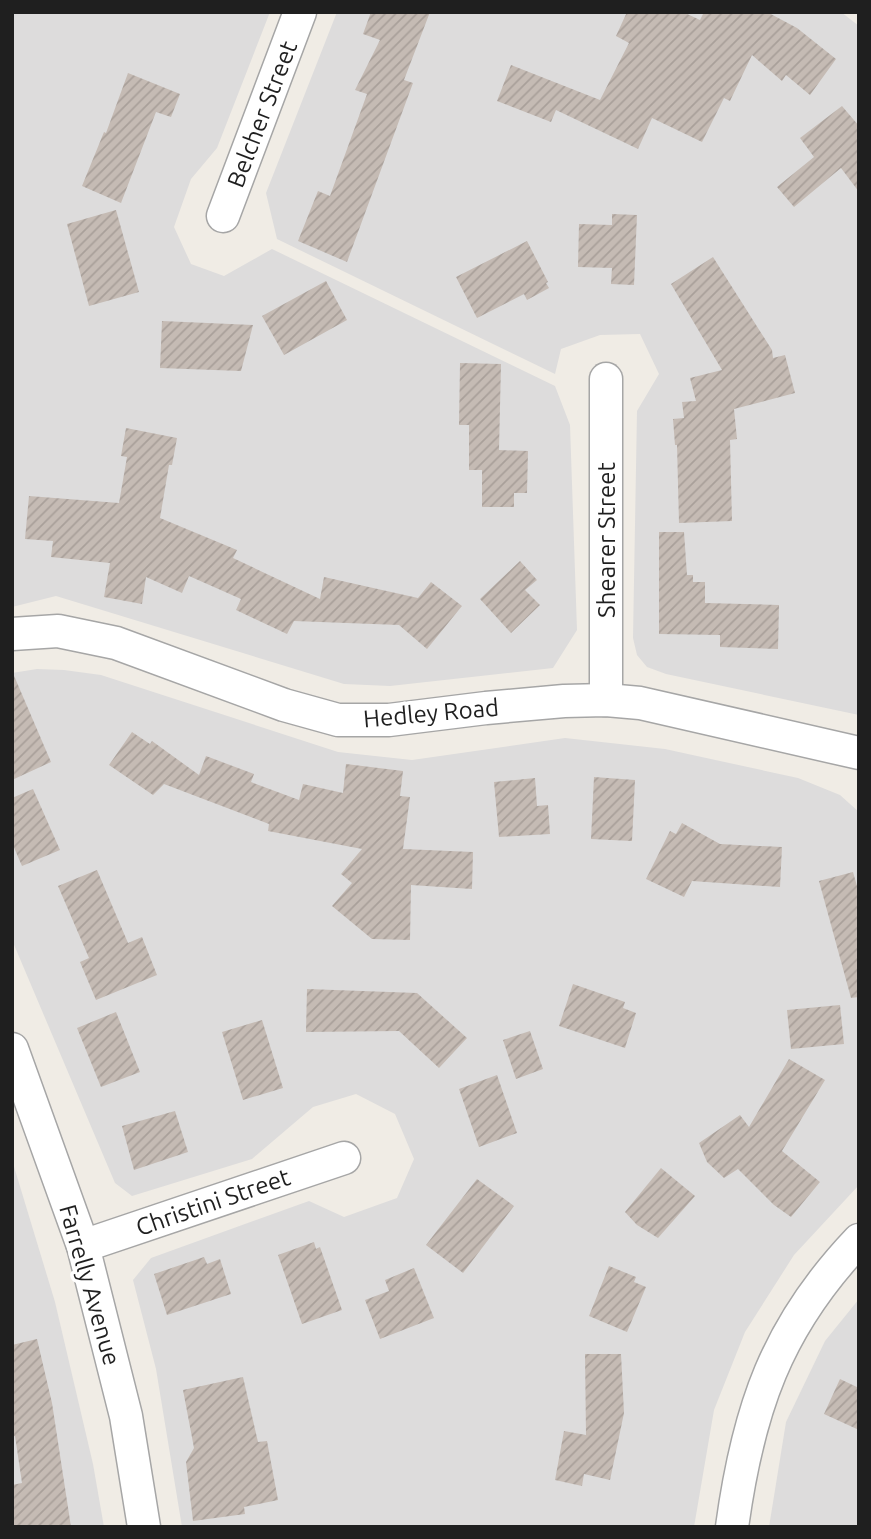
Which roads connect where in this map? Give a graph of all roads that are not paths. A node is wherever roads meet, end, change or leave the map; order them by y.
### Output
1 (300, 12) edge
2 (223, 216) dead end
3 (606, 379) dead end
4 (12, 634) edge
5 (606, 700) junction
6 (859, 753) edge
7 (12, 1049) edge
8 (344, 1158) dead end
9 (859, 1240) edge
10 (83, 1246) junction
11 (144, 1527) edge
12 (732, 1527) edge

1 - 2 street, Belcher Street
3 - 5 street, Shearer Street
4 - 5 street, Hedley Road
5 - 6 street, Hedley Road
7 - 10 street, Farrelly Avenue
8 - 10 street, Christini Street
9 - 12 street
10 - 11 street, Farrelly Avenue

